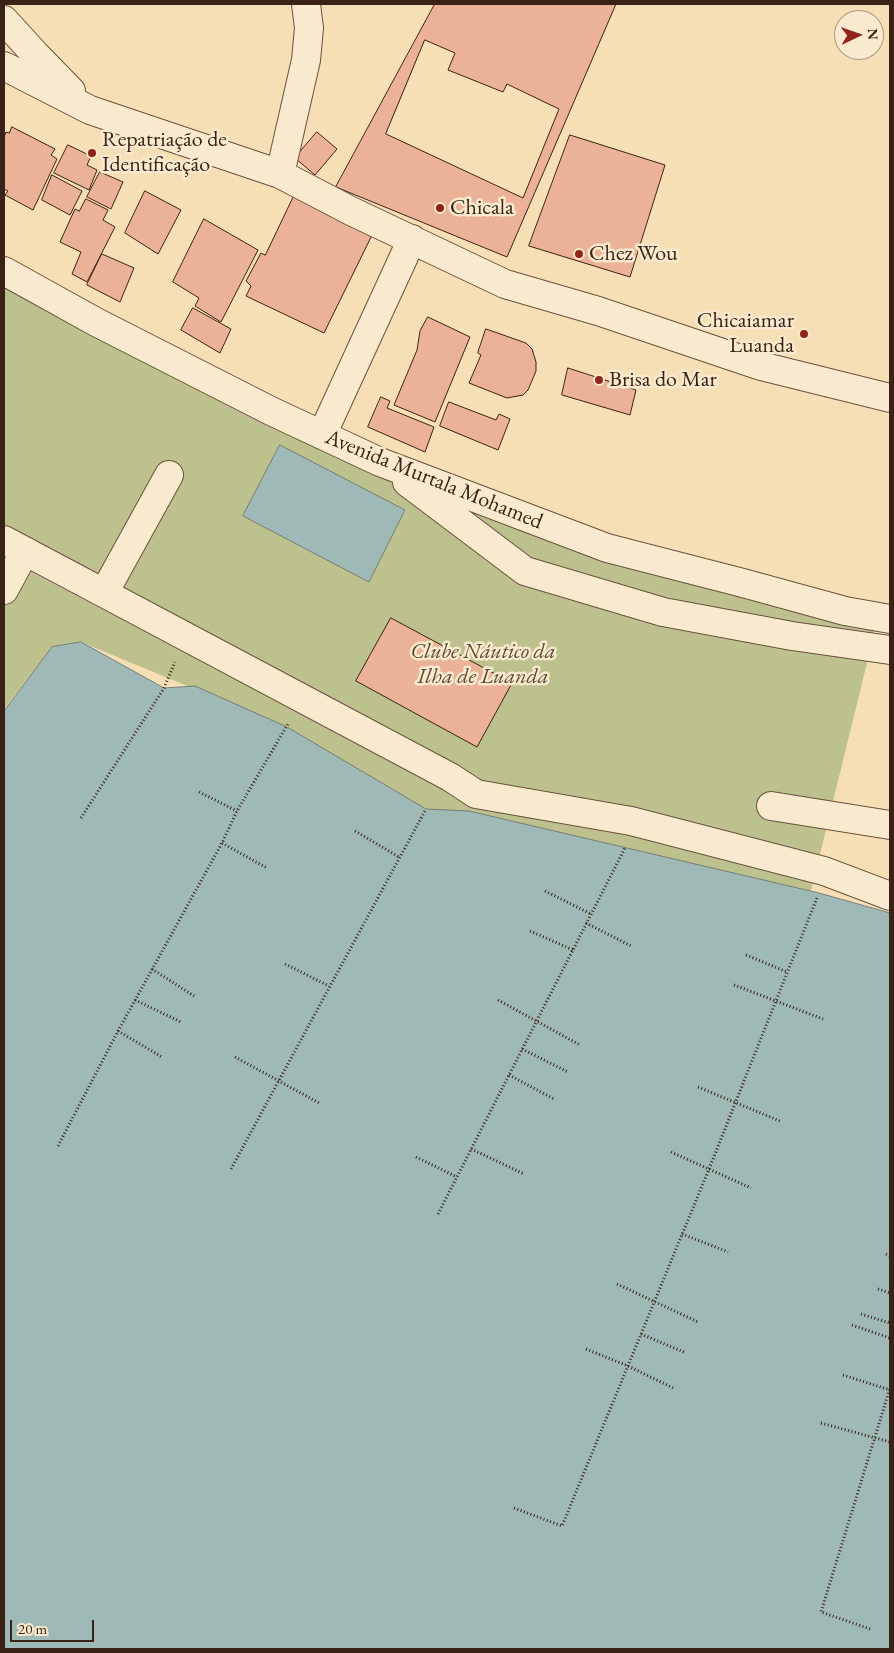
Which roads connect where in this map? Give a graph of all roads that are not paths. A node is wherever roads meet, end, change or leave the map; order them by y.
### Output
1 (306, 4) edge
2 (4, 20) edge
3 (4, 66) edge
4 (90, 110) junction
5 (280, 174) junction
6 (412, 239) junction
7 (4, 271) edge
8 (890, 398) edge
9 (322, 435) junction
10 (380, 462) junction
11 (169, 475) dead end
12 (14, 546) edge
13 (4, 590) edge
14 (104, 593) junction
15 (890, 619) edge
16 (890, 650) edge
17 (771, 806) dead end
18 (890, 824) edge
19 (890, 896) edge

1 - 5 street
2 - 4 street
3 - 4 street
4 - 5 street
5 - 6 street
6 - 8 street
6 - 9 street
7 - 9 street, Avenida Murtala Mohamed
9 - 10 street, Avenida Murtala Mohamed
10 - 15 street, Avenida Murtala Mohamed
10 - 16 street
11 - 14 street
12 - 13 street
12 - 14 street
14 - 19 street
17 - 18 street

